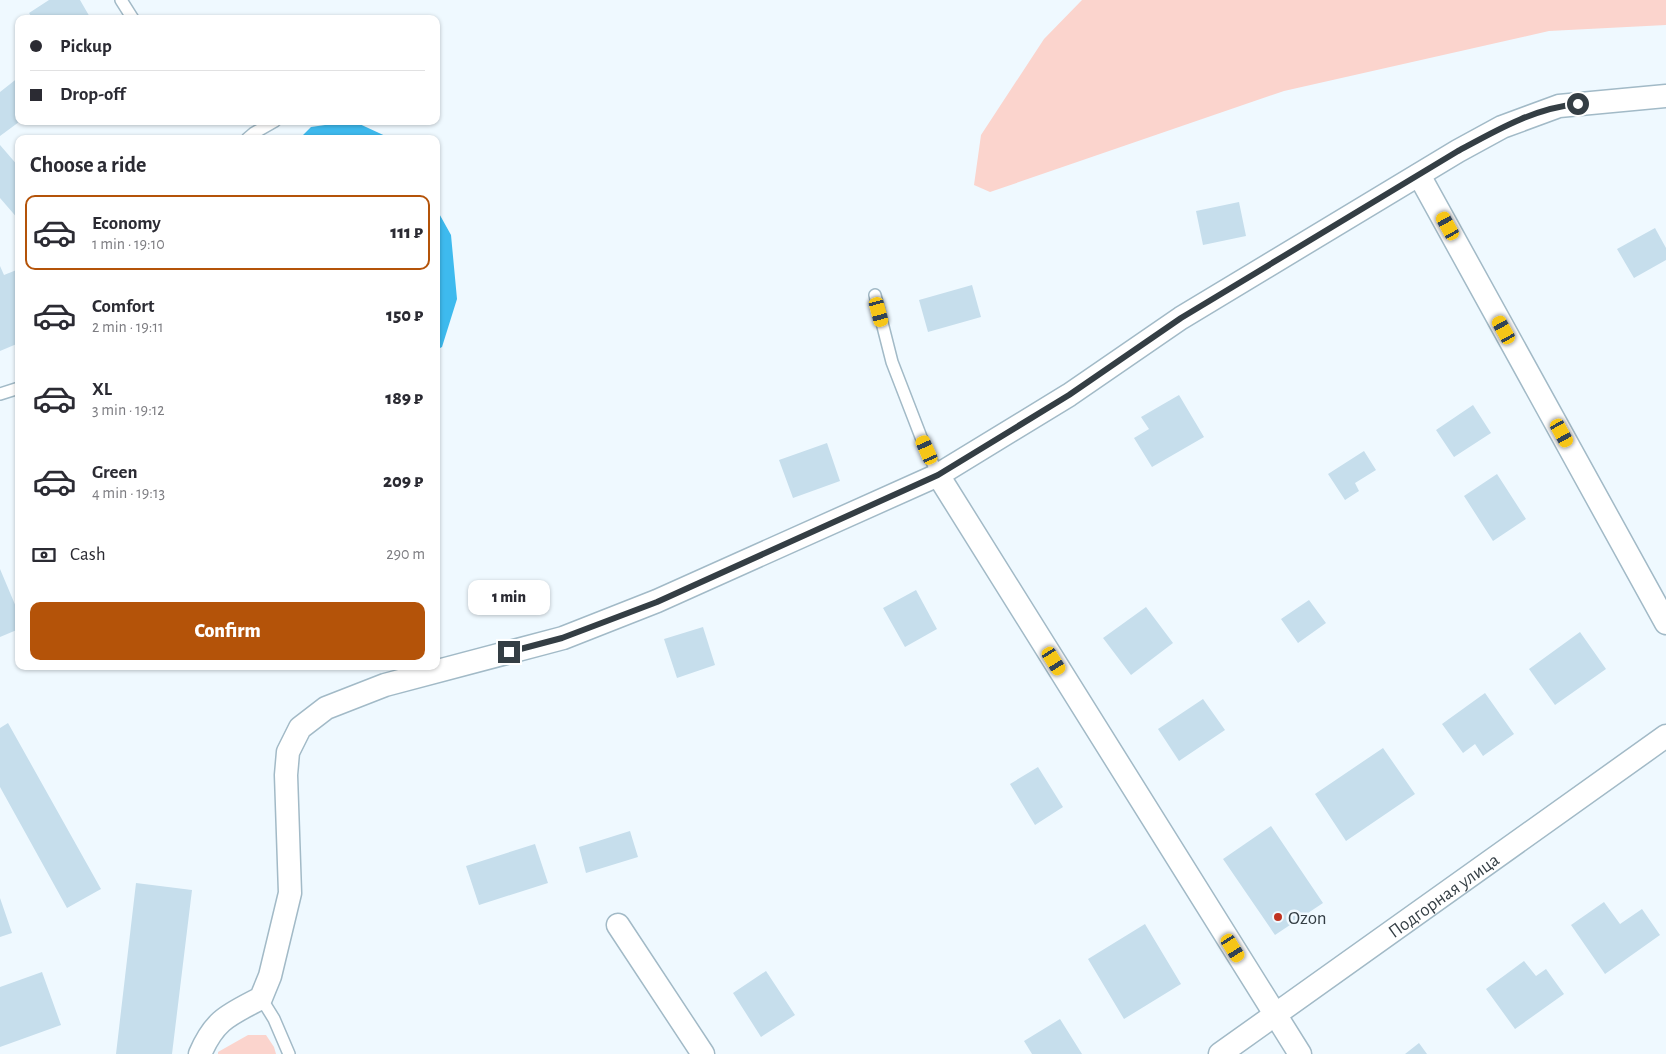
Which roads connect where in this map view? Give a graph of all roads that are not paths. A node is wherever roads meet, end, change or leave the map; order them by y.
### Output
1 (120, 0) edge
2 (130, 15) edge
3 (1666, 96) edge
4 (268, 125) edge
5 (252, 135) edge
6 (1419, 175) junction
7 (875, 295) dead end
8 (15, 389) edge
9 (0, 394) edge
10 (938, 475) junction
11 (1666, 623) edge
12 (1666, 736) edge
13 (618, 925) dead end
14 (261, 998) junction
15 (1276, 1015) junction
16 (200, 1054) edge
17 (289, 1054) edge
18 (703, 1054) edge
19 (1220, 1054) edge
20 (1300, 1054) edge

1 - 2 lane
3 - 6 street
4 - 5 lane
6 - 10 street
6 - 11 street
7 - 10 lane
8 - 9 lane
10 - 14 street
10 - 15 street
12 - 15 street, Подгорная улица
13 - 18 street
14 - 16 street
14 - 17 lane
15 - 19 street, Подгорная улица
15 - 20 street

